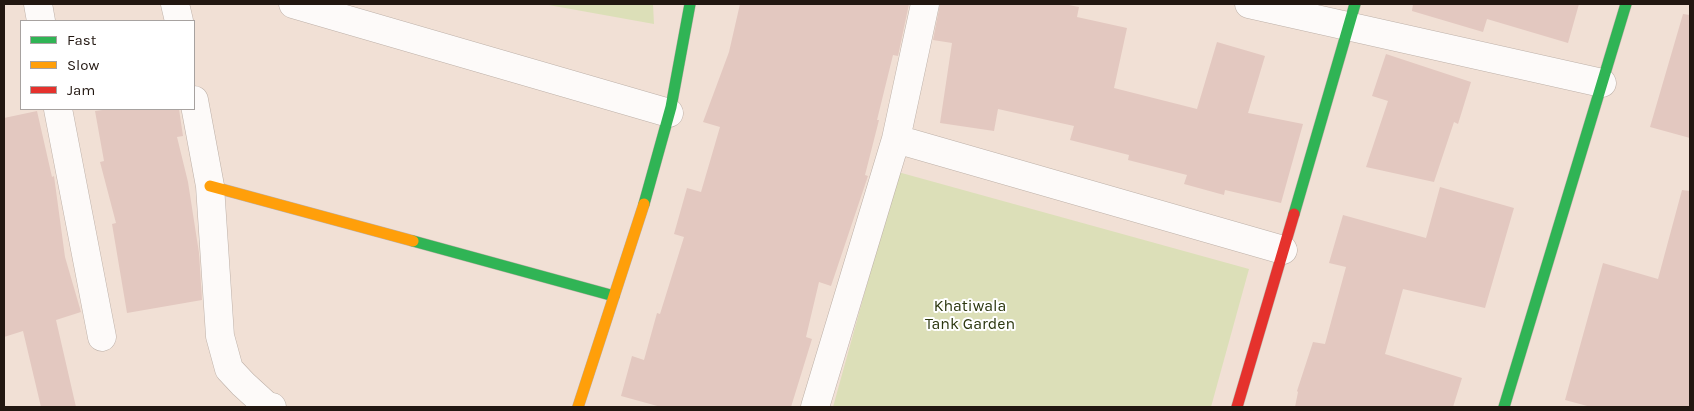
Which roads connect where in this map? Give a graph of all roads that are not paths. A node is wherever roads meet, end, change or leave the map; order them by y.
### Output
1 (38, 4) edge
2 (175, 4) edge
3 (293, 4) edge
4 (690, 4) edge
5 (925, 4) edge
6 (1249, 4) edge
7 (1626, 4) edge
8 (1352, 15) edge
9 (41, 20) edge
10 (179, 20) edge
11 (1602, 83) junction
12 (195, 105) edge
13 (58, 110) edge
14 (669, 113) junction
15 (896, 139) junction
16 (210, 186) junction
17 (1283, 250) junction
18 (614, 296) junction
19 (102, 337) dead end
20 (272, 407) edge
21 (578, 407) edge
22 (815, 407) edge
23 (1237, 407) edge
24 (1504, 407) edge

1 - 9 street
2 - 10 street
3 - 14 street
4 - 14 street
5 - 15 street
6 - 8 street
7 - 11 street
8 - 11 street
8 - 17 street
11 - 24 street
12 - 16 street
13 - 19 street
14 - 18 street
15 - 17 street
15 - 22 street
16 - 18 street
16 - 20 street
17 - 23 street
18 - 21 street

